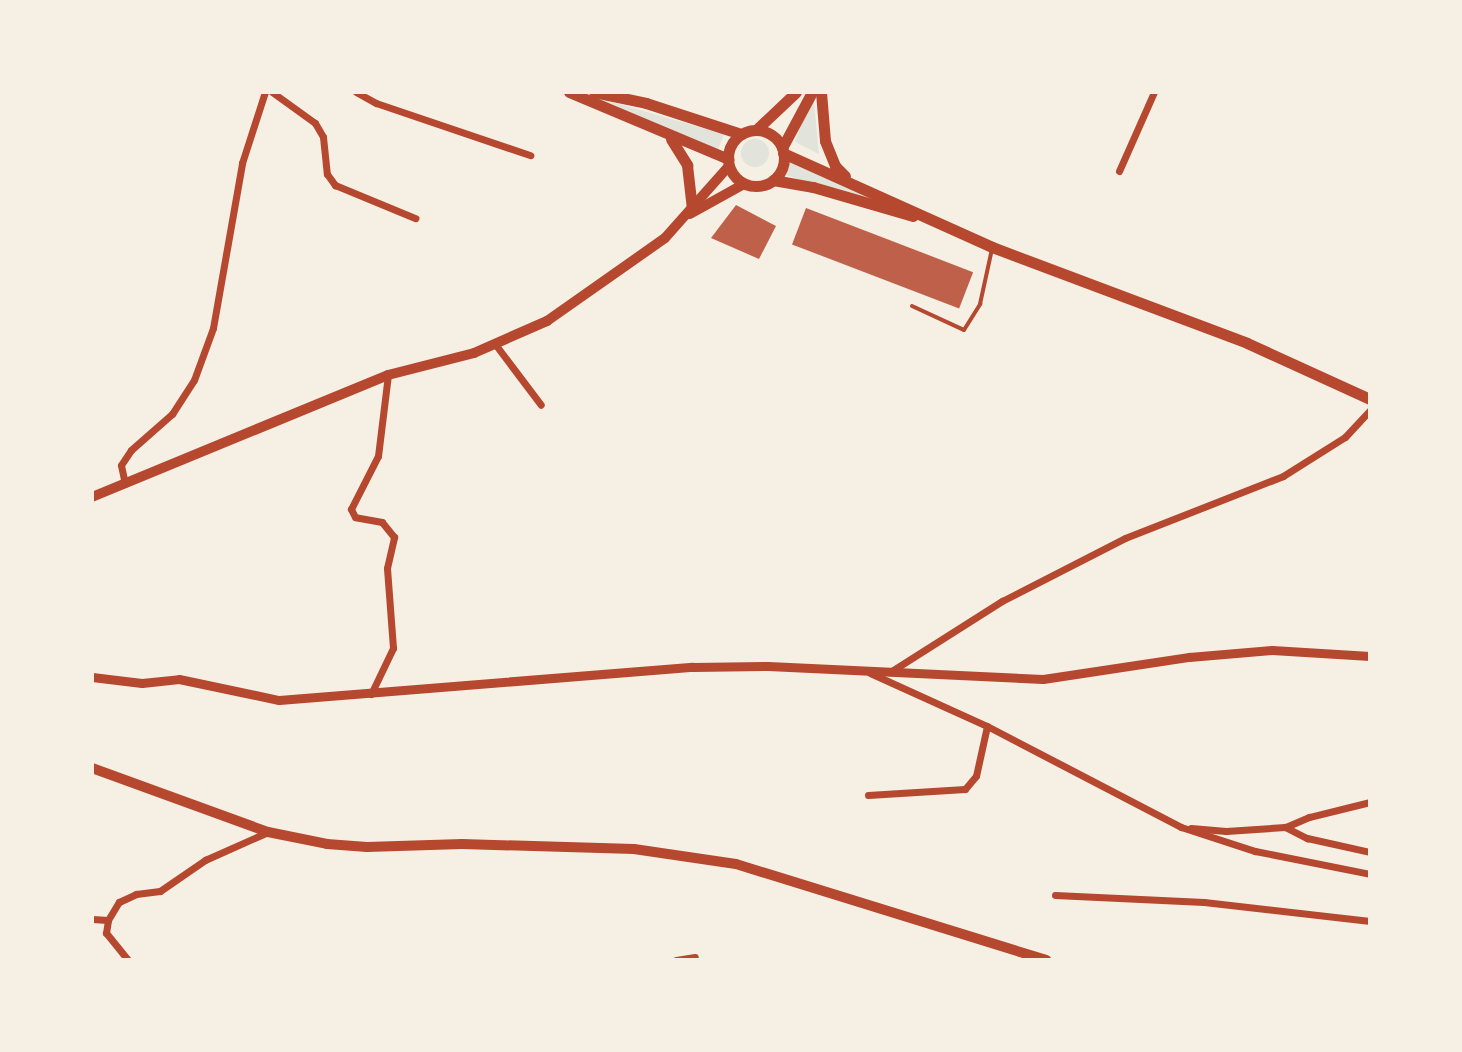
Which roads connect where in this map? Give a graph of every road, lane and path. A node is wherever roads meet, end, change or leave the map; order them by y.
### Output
1 (265, 92) edge
2 (272, 92) edge
3 (356, 92) edge
4 (569, 92) edge
5 (598, 92) edge
6 (796, 92) edge
7 (812, 92) edge
8 (821, 92) edge
9 (1154, 92) edge
10 (756, 130) junction
11 (741, 134) junction
12 (668, 135) junction
13 (783, 150) junction
14 (530, 155) dead end
15 (728, 163) junction
16 (1119, 171) dead end
17 (773, 180) junction
18 (852, 182) junction
19 (744, 184) junction
20 (690, 212) junction
21 (415, 218) dead end
22 (925, 218) junction
23 (992, 247) junction
24 (912, 306) dead end
25 (495, 344) junction
26 (388, 375) junction
27 (1370, 399) edge
28 (541, 405) dead end
29 (1370, 410) edge
30 (125, 484) junction
31 (92, 497) edge
32 (1370, 656) edge
33 (864, 670) junction
34 (890, 672) junction
35 (92, 677) edge
36 (370, 695) junction
37 (987, 726) junction
38 (92, 768) edge
39 (868, 795) dead end
40 (1370, 802) edge
41 (1181, 827) junction
42 (1285, 827) junction
43 (268, 832) junction
44 (1370, 852) edge
45 (1370, 874) edge
46 (1055, 895) dead end
47 (92, 919) edge
48 (108, 920) junction
49 (1370, 921) edge
50 (695, 957) dead end
51 (128, 960) edge
52 (676, 960) edge
53 (1047, 960) edge

1 - 30 street
2 - 21 street
3 - 14 street
4 - 12 main road
5 - 11 main road
6 - 10 main road
7 - 13 main road
8 - 18 main road
9 - 16 street
10 - 11 main road
10 - 13 main road
11 - 15 main road
12 - 15 main road
12 - 20 main road
13 - 17 main road
13 - 18 main road
15 - 19 main road
15 - 20 main road
17 - 19 main road
17 - 22 main road
18 - 22 main road
19 - 20 main road
20 - 25 main road
22 - 23 main road
23 - 24 lane
23 - 27 main road
25 - 26 main road
25 - 28 street
26 - 30 main road
26 - 36 street
29 - 34 street
30 - 31 main road
32 - 34 street
33 - 34 street
33 - 36 street
33 - 37 street
35 - 36 street
37 - 39 street
37 - 41 street
38 - 43 main road
40 - 42 street
41 - 42 street
41 - 45 street
42 - 44 street
43 - 48 street
43 - 53 main road
46 - 49 street
47 - 48 street
48 - 51 street
50 - 52 street

